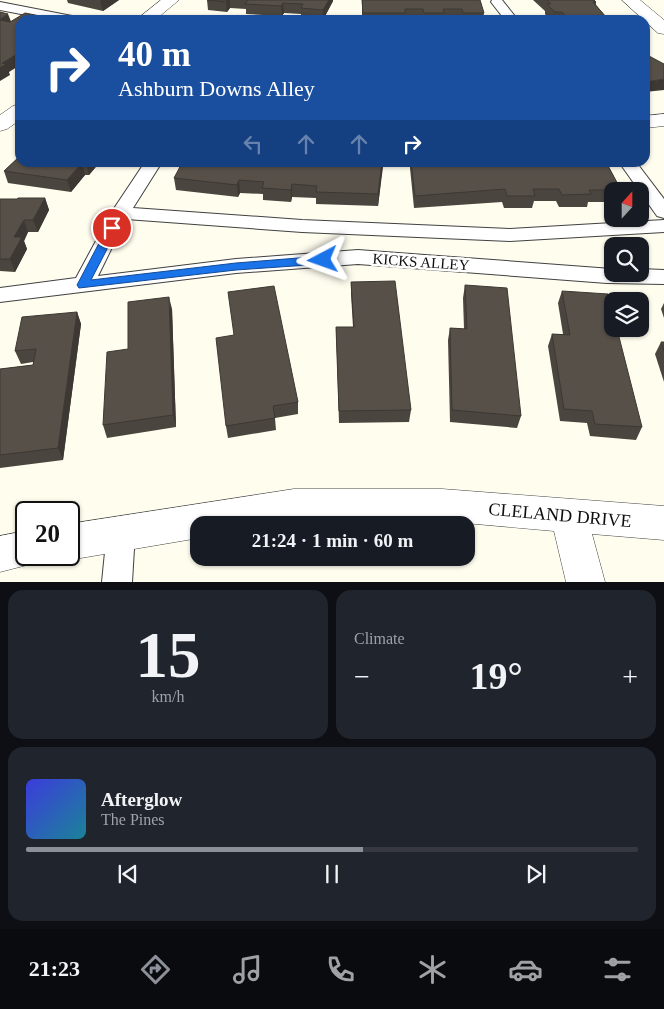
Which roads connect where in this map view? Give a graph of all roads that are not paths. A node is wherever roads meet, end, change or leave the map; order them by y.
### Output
1 (171, 0) edge
2 (630, 0) edge
3 (497, 2) dead end
4 (0, 6) edge
5 (46, 15) edge
6 (151, 15) edge
7 (508, 15) edge
8 (647, 15) edge
9 (650, 18) edge
10 (664, 30) edge
11 (15, 114) edge
12 (664, 120) edge
13 (650, 121) edge
14 (0, 125) edge
15 (151, 167) edge
16 (631, 167) edge
17 (664, 212) edge
18 (120, 213) junction
19 (664, 226) edge
20 (664, 277) edge
21 (83, 285) junction
22 (0, 295) edge
23 (570, 516) junction
24 (664, 523) edge
25 (121, 532) junction
26 (80, 540) edge
27 (15, 551) edge
28 (0, 554) edge
29 (117, 582) edge
30 (586, 582) edge

1 - 6 street
2 - 8 street
3 - 7 lane
4 - 5 lane
9 - 10 street
11 - 14 street
12 - 13 street
15 - 18 lane
16 - 17 lane
18 - 19 lane
18 - 21 lane
20 - 21 lane, KICKS ALLEY
21 - 22 lane, KICKS ALLEY
23 - 24 street, CLELAND DRIVE
23 - 25 street, CLELAND DRIVE
23 - 30 street
25 - 26 street, CLELAND DRIVE
25 - 29 lane
27 - 28 street

